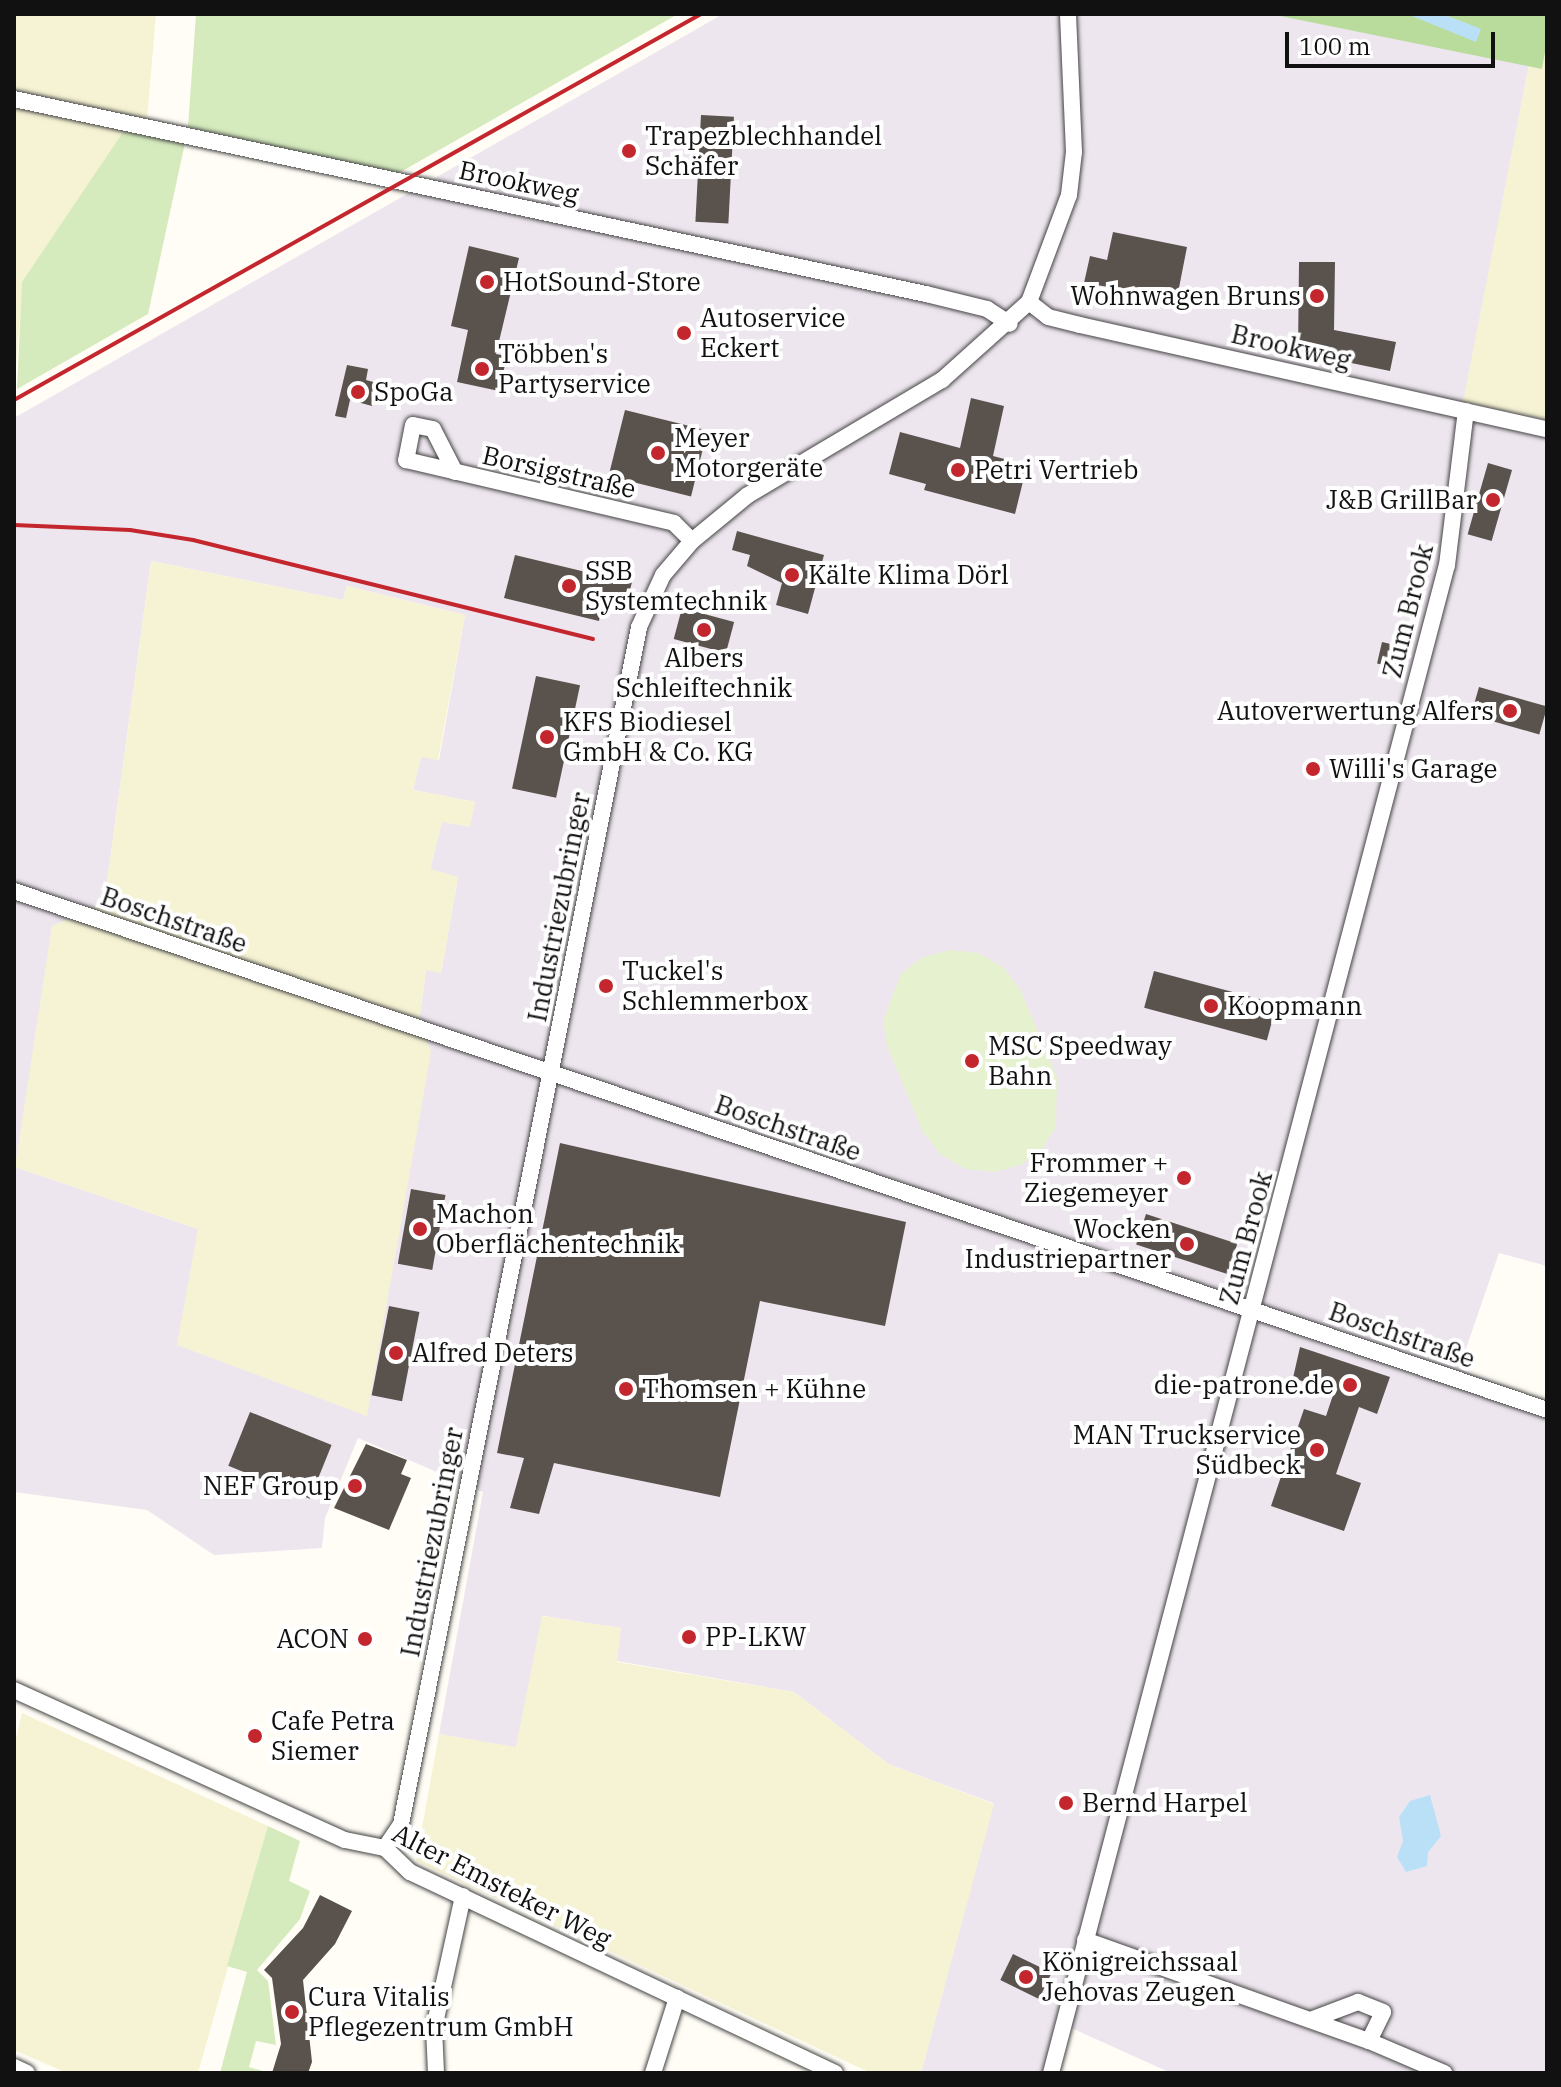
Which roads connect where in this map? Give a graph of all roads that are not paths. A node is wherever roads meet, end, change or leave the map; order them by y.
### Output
1 (1068, 14) edge
2 (14, 99) edge
3 (1029, 302) junction
4 (1010, 324) junction
5 (1466, 411) junction
6 (1547, 429) edge
7 (455, 472) dead end
8 (692, 541) junction
9 (14, 891) edge
10 (550, 1072) junction
11 (1251, 1310) junction
12 (1547, 1410) edge
13 (14, 1690) edge
14 (385, 1848) junction
15 (463, 1896) junction
16 (1085, 1940) junction
17 (677, 1998) junction
18 (1313, 2019) junction
19 (1369, 2041) junction
20 (14, 2067) edge
21 (27, 2073) edge
22 (436, 2073) edge
23 (653, 2073) edge
24 (835, 2073) edge
25 (1051, 2073) edge
26 (1444, 2073) edge

1 - 3 street, Industriezubringer
2 - 4 street, Brookweg
3 - 4 street, Industriezubringer
3 - 5 street, Brookweg
4 - 8 street, Industriezubringer
5 - 6 street, Brookweg
5 - 11 street, Zum Brook
7 - 8 street, Borsigstraße
8 - 10 street, Industriezubringer
9 - 10 street, Boschstraße
10 - 11 street, Boschstraße
10 - 14 street, Industriezubringer
11 - 12 street, Boschstraße
11 - 16 street, Zum Brook
13 - 14 street, Alter Emsteker Weg
14 - 15 street, Alter Emsteker Weg
15 - 17 street, Alter Emsteker Weg
15 - 22 street
16 - 18 street
16 - 25 street, Zum Brook
17 - 23 street
17 - 24 street, Alter Emsteker Weg
18 - 19 street
18 - 19 street
19 - 26 street
20 - 21 street

